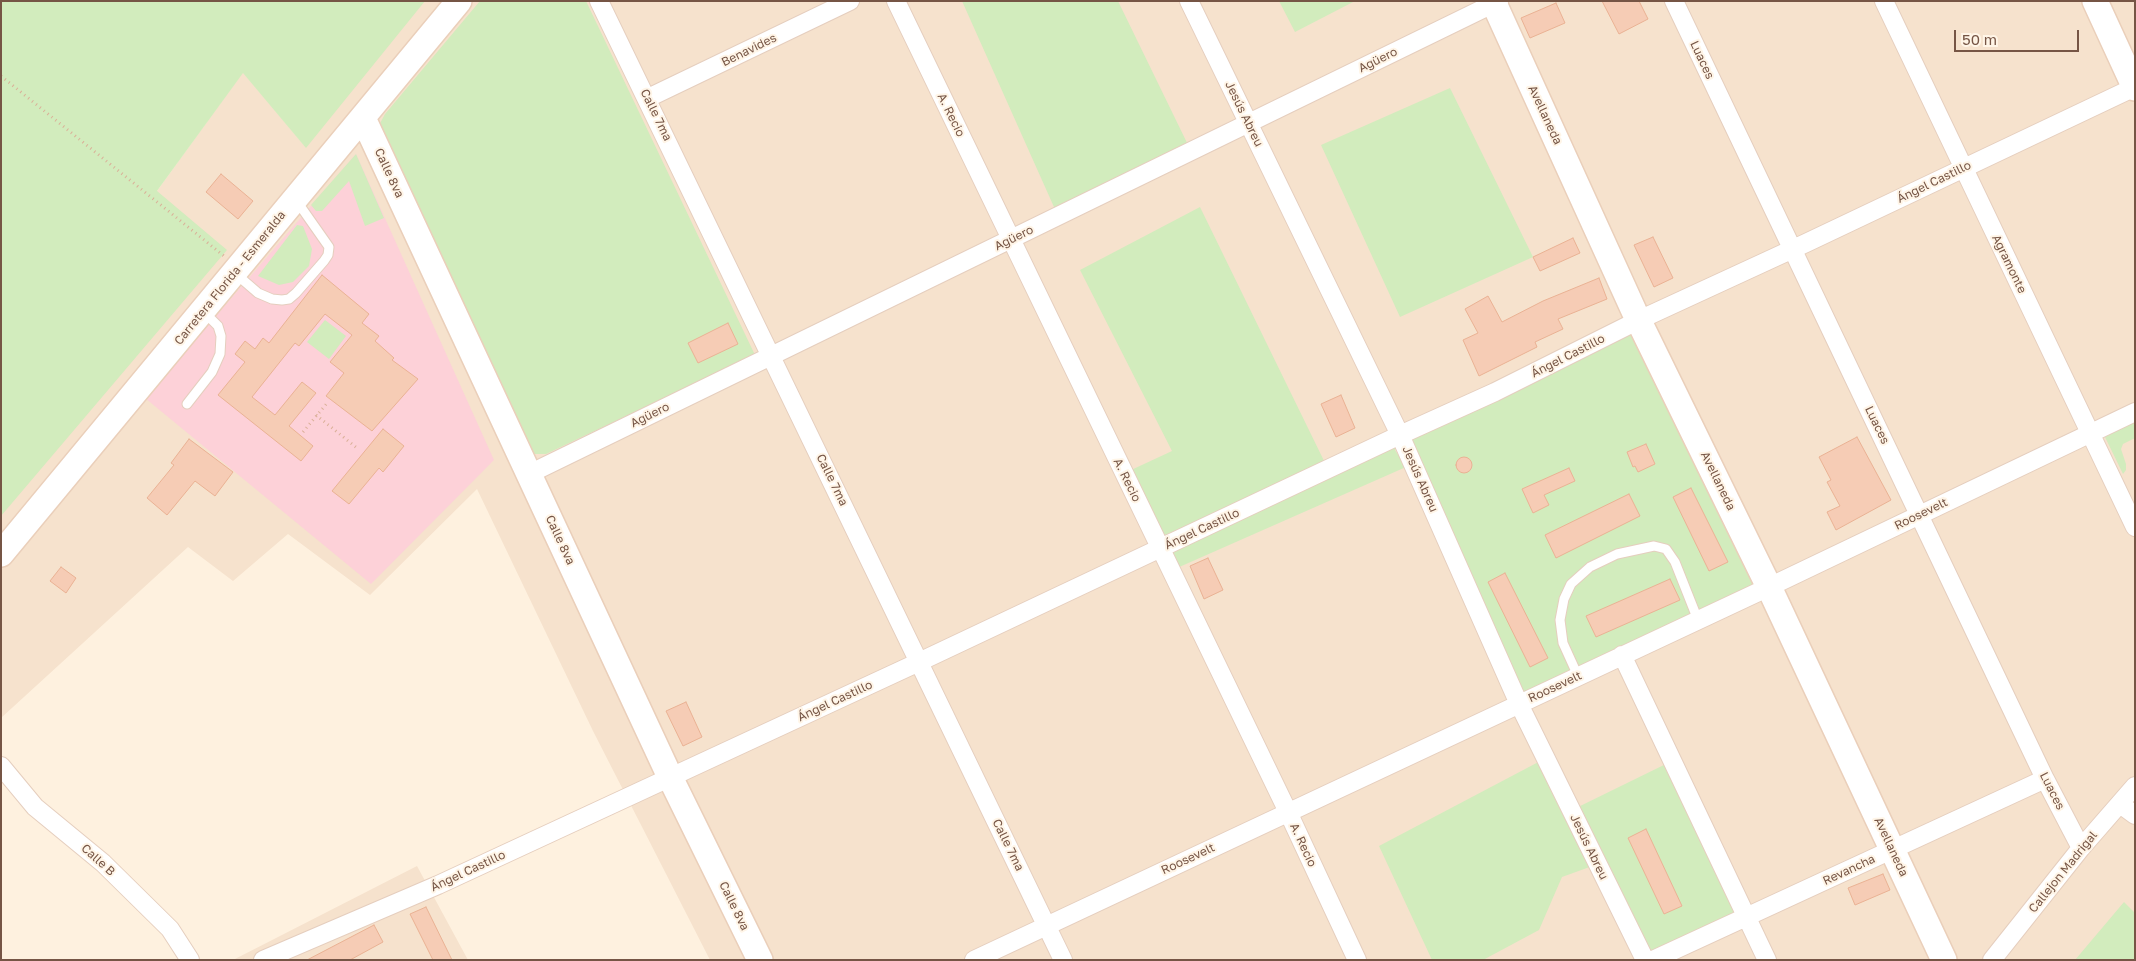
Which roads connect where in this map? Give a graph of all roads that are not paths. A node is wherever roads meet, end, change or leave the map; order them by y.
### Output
1 (459, 1) edge
2 (600, 1) edge
3 (850, 1) edge
4 (896, 1) edge
5 (1189, 1) edge
6 (1674, 1) edge
7 (1884, 1) edge
8 (2095, 1) edge
9 (1495, 2) edge
10 (2135, 87) edge
11 (648, 98) junction
12 (363, 118) junction
13 (1248, 123) junction
14 (1963, 168) junction
15 (295, 198) junction
16 (1011, 239) junction
17 (1792, 249) junction
18 (236, 269) junction
19 (203, 311) junction
20 (1639, 320) junction
21 (772, 355) junction
22 (187, 404) dead end
23 (2135, 412) edge
24 (2091, 432) junction
25 (1400, 434) junction
26 (529, 474) junction
27 (1920, 515) junction
28 (2135, 527) edge
29 (1160, 549) junction
30 (1, 554) edge
31 (1770, 586) junction
32 (1698, 620) junction
33 (1622, 655) junction
34 (920, 661) junction
35 (1578, 676) junction
36 (1519, 704) junction
37 (1, 766) edge
38 (670, 777) junction
39 (2045, 779) junction
40 (2135, 786) edge
41 (2120, 804) junction
42 (1288, 812) junction
43 (2135, 815) edge
44 (2081, 848) junction
45 (1892, 850) junction
46 (1747, 917) junction
47 (1047, 926) junction
48 (190, 960) edge
49 (263, 960) edge
50 (760, 960) edge
51 (974, 960) edge
52 (1063, 960) edge
53 (1357, 960) edge
54 (1645, 960) edge
55 (1653, 960) edge
56 (1768, 960) edge
57 (1944, 960) edge
58 (1992, 960) edge

1 - 12 street, Carretera Florida - Esmeralda
2 - 11 street, Calle 7ma
3 - 11 street, Benavides
4 - 16 street, A. Recio
5 - 13 street, Jesús Abreu
6 - 17 street, Luaces
7 - 14 street, Agramonte
8 - 10 street
9 - 13 street, Agüero
9 - 20 street, Avellaneda
10 - 14 street, Ángel Castillo
11 - 21 street, Calle 7ma
12 - 15 street, Carretera Florida - Esmeralda
12 - 26 street, Calle 8va
13 - 16 street, Agüero
13 - 25 street, Jesús Abreu
14 - 17 street, Ángel Castillo
14 - 24 street, Agramonte
15 - 18 street, Carretera Florida - Esmeralda
15 - 18 lane
16 - 21 street, Agüero
16 - 29 street, A. Recio
17 - 20 street, Ángel Castillo
17 - 27 street, Luaces
18 - 19 street, Carretera Florida - Esmeralda
19 - 22 lane
19 - 30 street, Carretera Florida - Esmeralda
20 - 25 street, Ángel Castillo
20 - 31 street, Avellaneda
21 - 26 street, Agüero
21 - 34 street, Calle 7ma
23 - 24 street, Roosevelt
24 - 27 street, Roosevelt
24 - 28 street, Agramonte
25 - 29 street, Ángel Castillo
25 - 36 street, Jesús Abreu
26 - 38 street, Calle 8va
27 - 31 street, Roosevelt
27 - 39 street, Luaces
29 - 34 street, Ángel Castillo
29 - 42 street, A. Recio
31 - 32 street, Roosevelt
31 - 45 street, Avellaneda
32 - 33 street, Roosevelt
32 - 35 lane
33 - 35 street, Roosevelt
33 - 46 street
34 - 38 street, Ángel Castillo
34 - 47 street, Calle 7ma
35 - 36 street, Roosevelt
36 - 42 street, Roosevelt
36 - 54 street, Jesús Abreu
37 - 48 street, Calle B
38 - 49 street, Ángel Castillo
38 - 50 street, Calle 8va
39 - 44 street, Luaces
39 - 45 street, Revancha
40 - 41 street, Callejon Madrigal
41 - 43 street
41 - 44 street, Callejon Madrigal
42 - 47 street, Roosevelt
42 - 53 street, A. Recio
44 - 58 street, Callejon Madrigal
45 - 46 street, Revancha
45 - 57 street, Avellaneda
46 - 55 street, Revancha
46 - 56 street
47 - 51 street, Roosevelt
47 - 52 street, Calle 7ma

